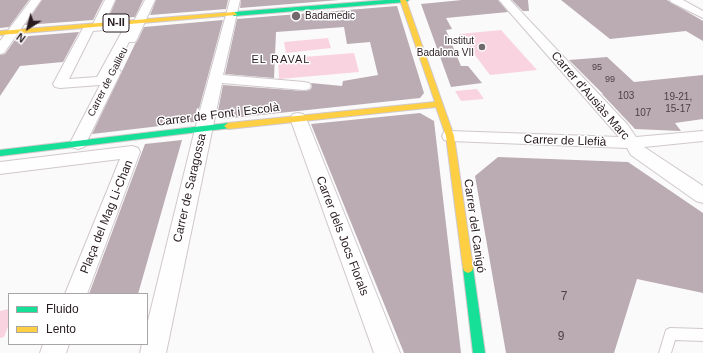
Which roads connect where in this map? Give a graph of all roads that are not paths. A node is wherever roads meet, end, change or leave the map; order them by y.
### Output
1 (36, 0) edge
2 (110, 0) edge
3 (150, 0) edge
4 (403, 0) edge
5 (406, 0) edge
6 (504, 0) edge
7 (675, 0) edge
8 (233, 7) edge
9 (703, 16) edge
10 (139, 21) junction
11 (98, 25) junction
12 (14, 32) junction
13 (0, 33) edge
14 (0, 50) edge
15 (216, 78) junction
16 (60, 84) joint
17 (304, 86) dead end
18 (439, 104) junction
19 (298, 118) junction
20 (203, 129) junction
21 (450, 136) junction
22 (703, 136) edge
23 (78, 143) junction
24 (632, 143) junction
25 (0, 153) edge
26 (0, 168) edge
27 (703, 196) edge
28 (76, 293) edge
29 (703, 335) edge
30 (153, 353) edge
31 (387, 353) edge
32 (479, 353) edge
33 (665, 353) edge

1 - 12 street
2 - 11 street
3 - 10 street, Carrer de Galileu
4 - 5 street, N-II
4 - 8 street, N-II
4 - 18 street, Carrer del Canigó
6 - 24 street, Carrer d'Ausiàs Marc
7 - 9 street
8 - 10 street, N-II
8 - 15 street, Carrer de Saragossa
10 - 11 street, N-II
10 - 23 street, Carrer de Galileu
11 - 12 street, N-II
12 - 13 street, N-II
12 - 14 street
15 - 17 street
15 - 20 street, Carrer de Saragossa
16 - 16 street
18 - 19 street, Carrer de Font i Escolà
18 - 21 street, Carrer del Canigó
19 - 20 street, Carrer de Font i Escolà
19 - 31 street, Carrer dels Jocs Florals
20 - 23 street, Carrer de Font i Escolà
20 - 30 street, Carrer de Saragossa
21 - 24 street, Carrer de Llefià
21 - 32 street, Carrer del Canigó
22 - 24 street, Carrer de Llefià
23 - 25 street, Carrer de Font i Escolà
24 - 27 street, Carrer d'Ausiàs Marc
26 - 28 street, Plaça del Mag Li-Chan
29 - 33 lane

